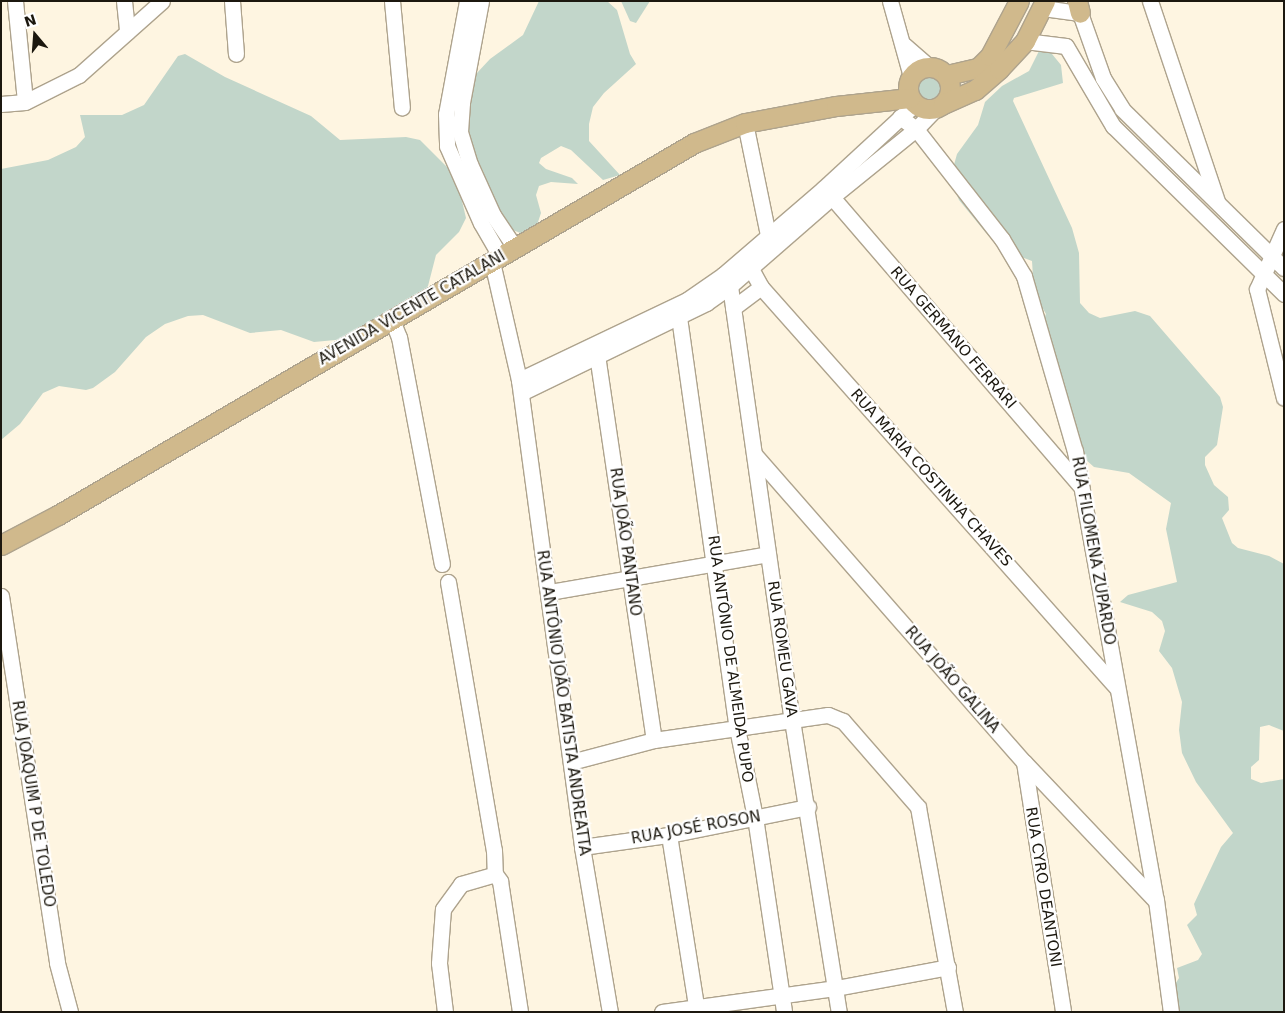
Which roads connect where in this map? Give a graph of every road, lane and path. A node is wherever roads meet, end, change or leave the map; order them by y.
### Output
1 (15, 1) edge
2 (124, 1) edge
3 (162, 1) edge
4 (232, 1) edge
5 (392, 1) edge
6 (468, 1) edge
7 (481, 1) edge
8 (890, 1) edge
9 (1150, 1) edge
10 (1044, 5) edge
11 (1078, 7) edge
12 (1015, 8) edge
13 (127, 32) junction
14 (1025, 41) junction
15 (904, 45) junction
16 (236, 54) dead end
17 (928, 66) junction
18 (948, 75) junction
19 (911, 90) junction
20 (24, 102) junction
21 (1, 104) edge
22 (939, 106) junction
23 (402, 108) dead end
24 (900, 117) junction
25 (746, 123) junction
26 (916, 128) junction
27 (1200, 158) junction
28 (1181, 170) junction
29 (828, 192) junction
30 (1219, 206) junction
31 (1209, 222) junction
32 (1284, 229) edge
33 (768, 235) junction
34 (503, 256) junction
35 (1271, 256) junction
36 (750, 267) junction
37 (1284, 268) edge
38 (1261, 274) junction
39 (726, 281) junction
40 (761, 287) junction
41 (1284, 294) edge
42 (733, 308) junction
43 (676, 312) junction
44 (392, 320) junction
45 (596, 350) junction
46 (520, 386) junction
47 (1284, 398) edge
48 (755, 455) junction
49 (1082, 488) junction
50 (1, 545) edge
51 (768, 554) junction
52 (442, 564) dead end
53 (716, 564) junction
54 (630, 579) junction
55 (448, 582) dead end
56 (549, 592) junction
57 (1, 596) edge
58 (1116, 687) junction
59 (792, 720) junction
60 (737, 728) junction
61 (654, 740) junction
62 (571, 762) junction
63 (1024, 762) junction
64 (808, 807) junction
65 (755, 817) junction
66 (669, 835) junction
67 (582, 847) junction
68 (497, 878) junction
69 (1156, 900) junction
70 (948, 967) junction
71 (836, 988) junction
72 (781, 996) junction
73 (696, 1006) junction
74 (70, 1012) edge
75 (445, 1012) edge
76 (520, 1012) edge
77 (610, 1012) edge
78 (662, 1012) edge
79 (784, 1012) edge
80 (840, 1012) edge
81 (955, 1012) edge
82 (1063, 1012) edge
83 (1171, 1012) edge

1 - 20 street
2 - 13 street
3 - 13 street
4 - 16 street
5 - 23 street
6 - 34 street
7 - 34 street
8 - 15 street
9 - 27 street
10 - 11 street
10 - 12 main road
10 - 14 main road
11 - 28 street
12 - 18 main road
13 - 20 street
14 - 22 main road
14 - 31 street
15 - 17 street
15 - 19 street
17 - 18 main road
17 - 19 main road
18 - 22 main road
19 - 22 main road
19 - 24 street
19 - 25 main road, AVENIDA VICENTE CATALANI
20 - 21 street
22 - 26 street
24 - 26 street, RUA FILOMENA ZUPARDO
24 - 29 street
25 - 33 street
25 - 34 main road, AVENIDA VICENTE CATALANI
26 - 29 street
26 - 49 street, RUA FILOMENA ZUPARDO
27 - 28 street
27 - 30 street
28 - 30 street
29 - 33 street
29 - 36 street
29 - 49 street, RUA GERMANO FERRARI
30 - 31 street
30 - 35 street
31 - 38 street
32 - 35 street
33 - 39 street
34 - 44 main road, AVENIDA VICENTE CATALANI
34 - 46 street, RUA ANTÔNIO JOÃO BATISTA ANDREATTA
35 - 37 street
35 - 38 street
36 - 39 street
36 - 40 street, RUA MARIA COSTINHA CHAVES
38 - 41 street
38 - 47 street
39 - 42 street, RUA ROMEU GAVA
39 - 43 street
40 - 42 street
40 - 58 street, RUA MARIA COSTINHA CHAVES
42 - 48 street, RUA ROMEU GAVA
43 - 45 street
43 - 53 street, RUA ANTÔNIO DE ALMEIDA PUPO
44 - 50 main road, AVENIDA VICENTE CATALANI
44 - 52 street
45 - 46 street
45 - 54 street, RUA JOÃO PANTANO
46 - 56 street, RUA ANTÔNIO JOÃO BATISTA ANDREATTA
48 - 51 street, RUA ROMEU GAVA
48 - 63 street, RUA JOÃO GALINA
49 - 58 street, RUA FILOMENA ZUPARDO
51 - 53 street
51 - 59 street, RUA ROMEU GAVA
53 - 54 street
53 - 60 street, RUA ANTÔNIO DE ALMEIDA PUPO
54 - 56 street
54 - 61 street, RUA JOÃO PANTANO
55 - 68 street
56 - 62 street, RUA ANTÔNIO JOÃO BATISTA ANDREATTA
57 - 74 street, RUA JOAQUIM P DE TOLEDO
58 - 69 street, RUA FILOMENA ZUPARDO
59 - 60 street
59 - 64 street, RUA ROMEU GAVA
59 - 70 street
60 - 61 street
60 - 65 street, RUA ANTÔNIO DE ALMEIDA PUPO
61 - 62 street
62 - 67 street, RUA ANTÔNIO JOÃO BATISTA ANDREATTA
63 - 69 street, RUA JOÃO GALINA
63 - 82 street, RUA CYRO DEANTONI
64 - 65 street, RUA JOSÉ ROSON
64 - 71 street, RUA ROMEU GAVA
65 - 66 street, RUA JOSÉ ROSON
65 - 72 street, RUA ANTÔNIO DE ALMEIDA PUPO
66 - 67 street, RUA JOSÉ ROSON
66 - 73 street
67 - 77 street, RUA ANTÔNIO JOÃO BATISTA ANDREATTA
68 - 75 street
68 - 76 street
69 - 83 street, RUA FILOMENA ZUPARDO
70 - 71 street
70 - 81 street
71 - 72 street
71 - 80 street, RUA ROMEU GAVA
72 - 73 street
72 - 79 street, RUA ANTÔNIO DE ALMEIDA PUPO
73 - 78 street

